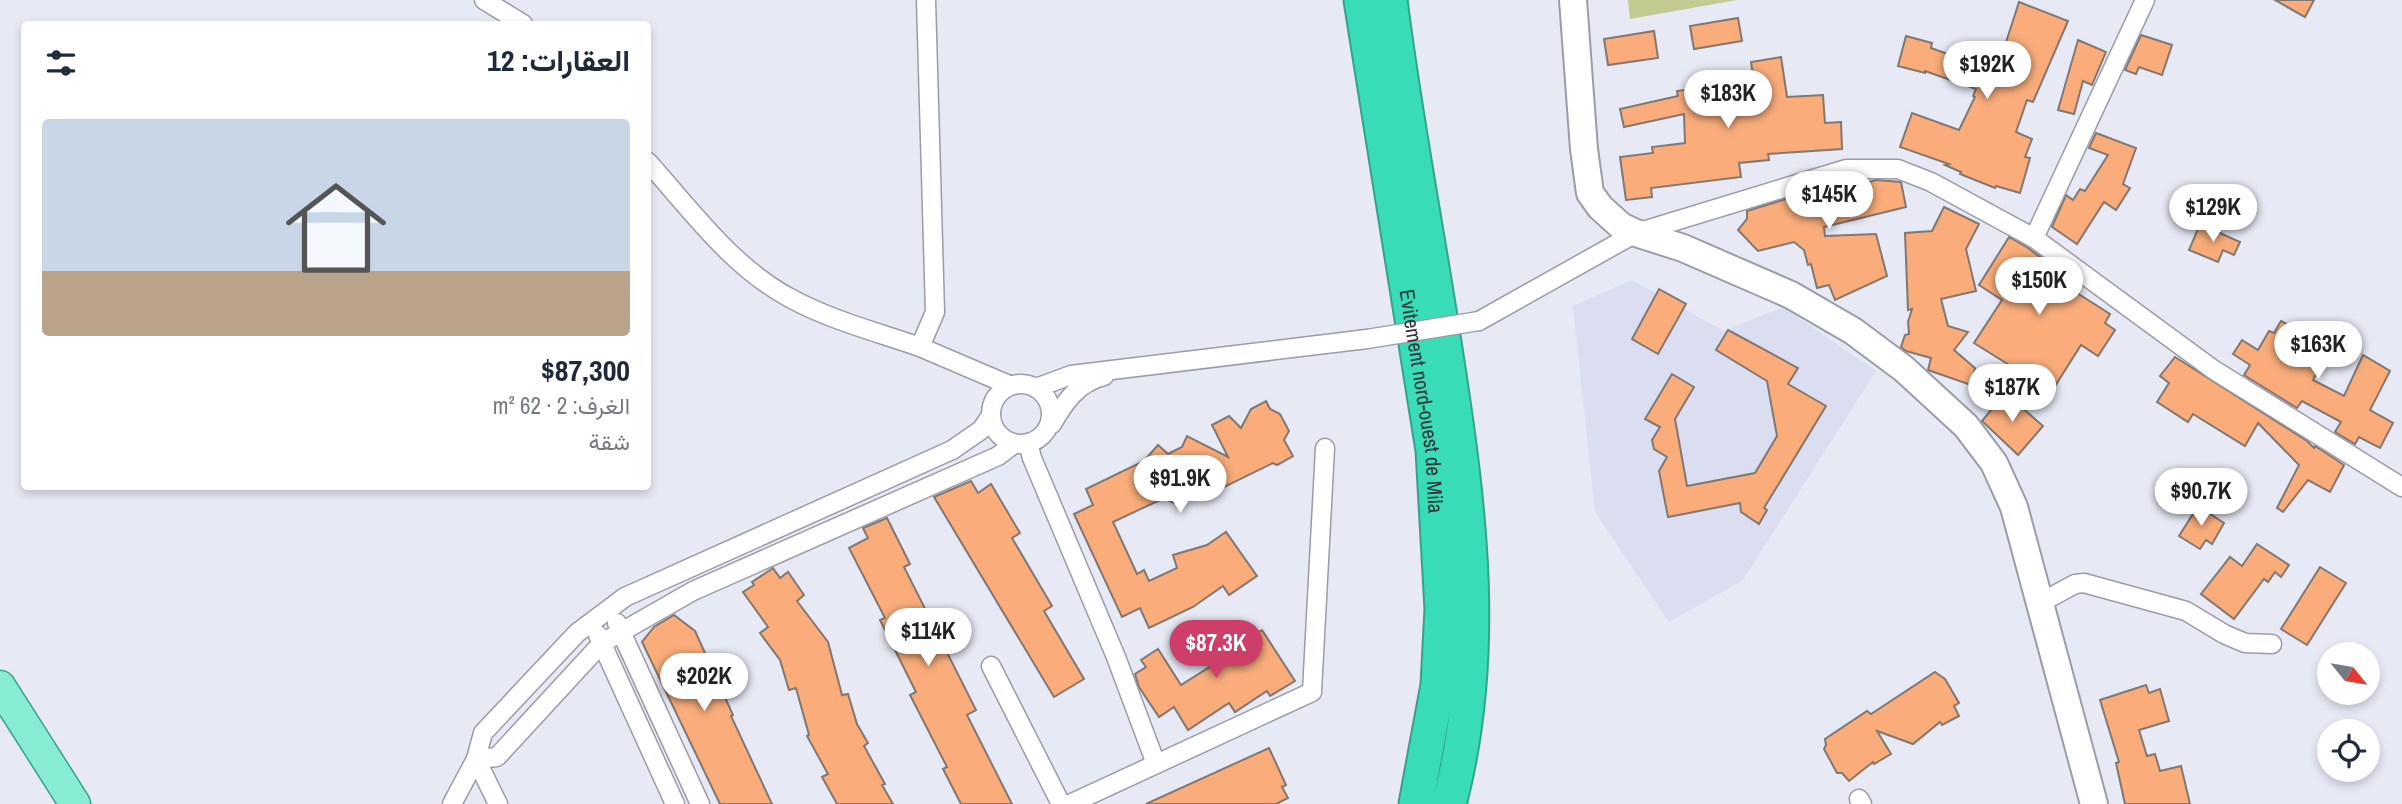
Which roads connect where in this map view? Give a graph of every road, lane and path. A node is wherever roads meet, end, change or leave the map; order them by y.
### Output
1 (484, 0) edge
2 (926, 0) edge
3 (1361, 0) edge
4 (1390, 0) edge
5 (1573, 0) edge
6 (2145, 0) edge
7 (518, 21) edge
8 (651, 165) edge
9 (1636, 233) junction
10 (2034, 238) junction
11 (920, 346) junction
12 (1133, 369) junction
13 (1009, 385) junction
14 (1036, 388) junction
15 (990, 417) junction
16 (1048, 430) junction
17 (1021, 444) junction
18 (1325, 448) dead end
19 (2402, 487) edge
20 (2039, 603) junction
21 (610, 608) junction
22 (592, 622) junction
23 (621, 632) junction
24 (602, 643) junction
25 (2272, 644) dead end
26 (991, 666) dead end
27 (0, 686) edge
28 (476, 760) junction
29 (1156, 764) junction
30 (75, 804) edge
31 (452, 804) edge
32 (498, 804) edge
33 (675, 804) edge
34 (700, 804) edge
35 (1061, 804) edge
36 (1070, 804) edge
37 (1416, 804) edge
38 (1449, 804) edge
39 (2094, 804) edge

1 - 7 street
2 - 11 street
3 - 37 highway, Evitement nord-ouest de Mila
4 - 38 highway
5 - 9 street
6 - 10 street
8 - 11 street
9 - 10 street
9 - 12 street, bridge
9 - 20 street
10 - 19 street
11 - 13 street
12 - 14 street
12 - 16 street
13 - 14 street
13 - 15 street
14 - 16 street
15 - 17 street
15 - 21 street
16 - 17 street
17 - 23 street
17 - 29 street
18 - 29 street
20 - 25 street
20 - 39 street
21 - 22 street
21 - 23 street
22 - 24 street
22 - 28 street
23 - 24 street
23 - 34 street
24 - 28 street
24 - 33 street
26 - 35 street
27 - 30 main road
28 - 31 street
28 - 32 street
29 - 36 street

